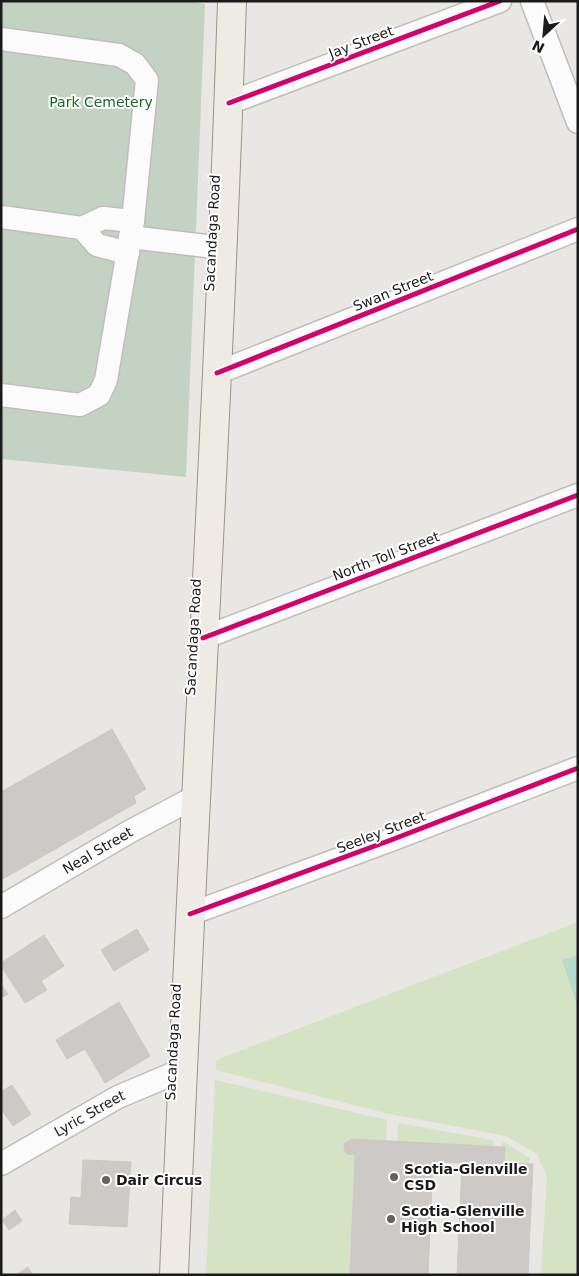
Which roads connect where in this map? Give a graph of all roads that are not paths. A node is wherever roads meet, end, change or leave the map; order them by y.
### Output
1 (232, 1) edge
2 (500, 1) edge
3 (532, 1) edge
4 (1, 39) edge
5 (229, 103) junction
6 (578, 122) edge
7 (1, 217) edge
8 (82, 228) junction
9 (578, 229) edge
10 (130, 237) junction
11 (223, 248) junction
12 (217, 373) junction
13 (1, 395) edge
14 (578, 495) edge
15 (203, 638) junction
16 (578, 768) edge
17 (197, 796) junction
18 (1, 907) edge
19 (190, 914) junction
20 (182, 1070) junction
21 (1, 1164) edge
22 (174, 1275) edge

1 - 5 main road, Sacandaga Road
2 - 5 street, Jay Street
3 - 6 street
4 - 10 street
5 - 11 main road, Sacandaga Road
7 - 8 street
8 - 10 street
8 - 10 street
9 - 12 street, Swan Street
10 - 11 street
10 - 13 street
11 - 12 main road, Sacandaga Road
12 - 15 main road, Sacandaga Road
14 - 15 street, North Toll Street
15 - 17 main road, Sacandaga Road
16 - 19 street, Seeley Street
17 - 18 street, Neal Street
17 - 19 main road, Sacandaga Road
19 - 20 main road, Sacandaga Road
20 - 21 street, Lyric Street
20 - 22 main road, Sacandaga Road

